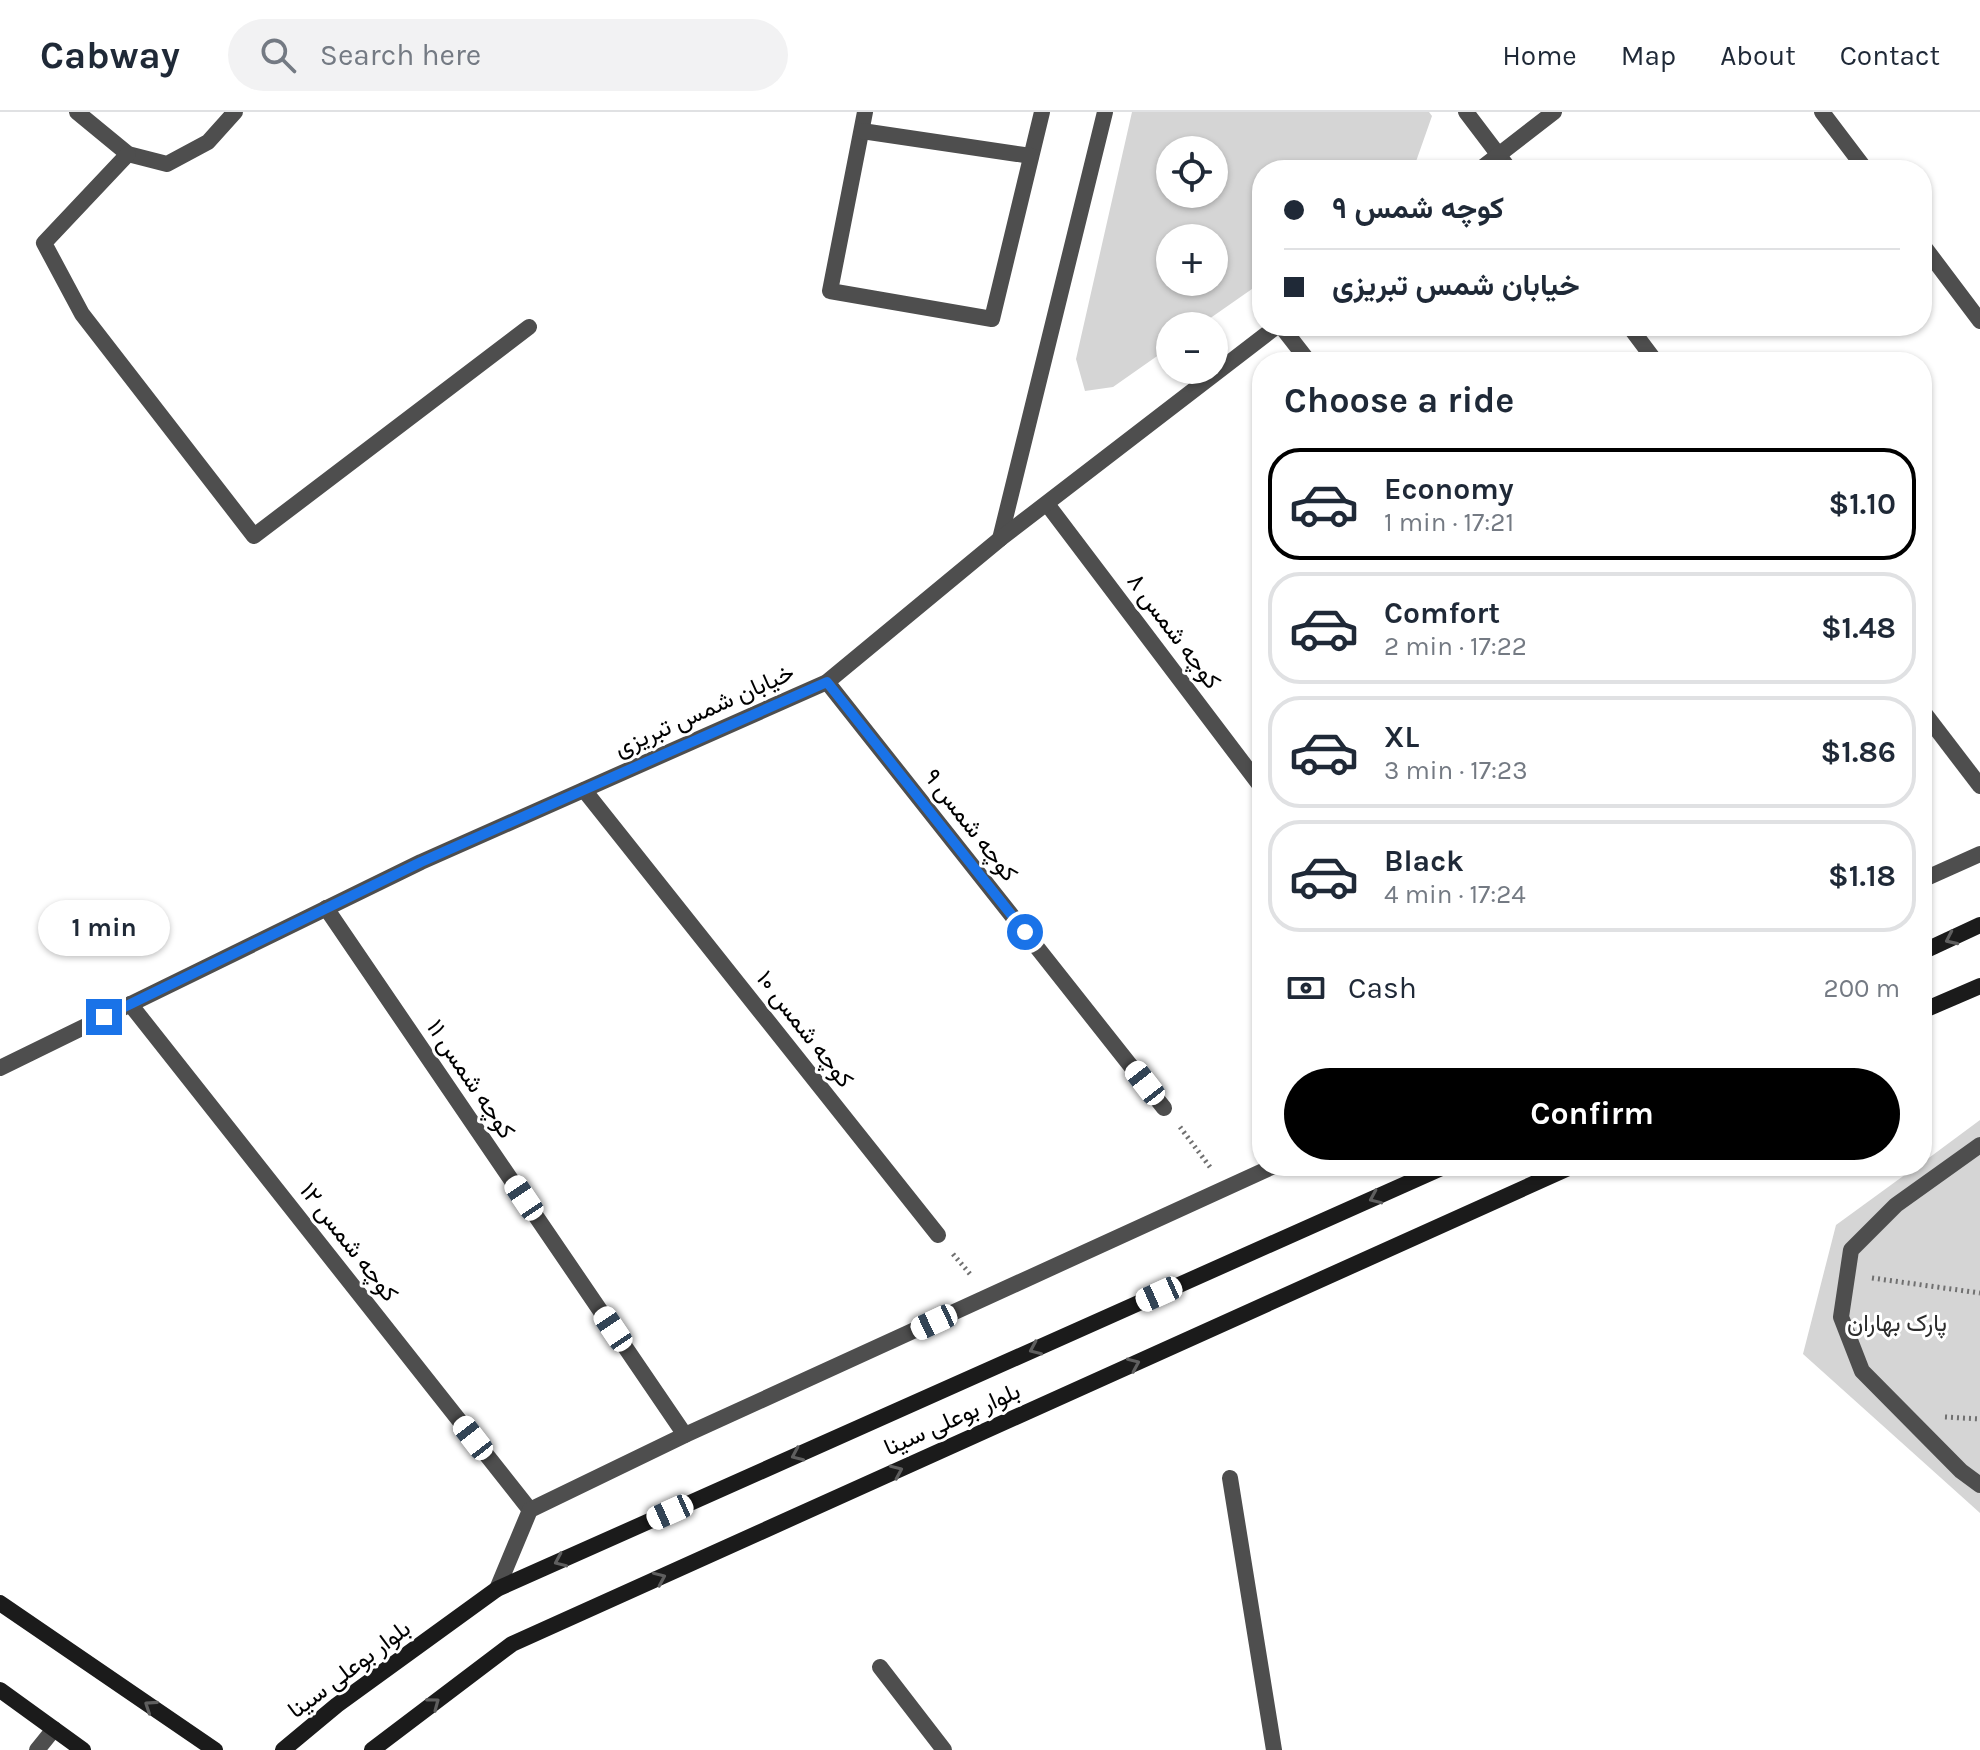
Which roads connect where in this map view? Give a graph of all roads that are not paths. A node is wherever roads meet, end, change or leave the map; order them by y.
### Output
1 (77, 112) edge
2 (235, 112) edge
3 (865, 112) edge
4 (1042, 112) edge
5 (1105, 112) edge
6 (1466, 112) edge
7 (1554, 112) edge
8 (1822, 112) edge
9 (862, 131) junction
10 (128, 154) junction
11 (1499, 155) junction
12 (1031, 156) junction
13 (1492, 160) edge
14 (1503, 160) edge
15 (1858, 160) edge
16 (1932, 257) edge
17 (1980, 321) edge
18 (529, 327) dead end
19 (1266, 336) edge
20 (1287, 336) edge
21 (1301, 352) edge
22 (1047, 504) junction
23 (1000, 539) junction
24 (827, 682) junction
25 (1932, 723) edge
26 (1252, 775) edge
27 (1980, 786) edge
28 (584, 790) junction
29 (1980, 854) edge
30 (1932, 876) edge
31 (326, 908) junction
32 (1980, 925) edge
33 (1932, 947) edge
34 (1980, 986) edge
35 (130, 1004) junction
36 (1932, 1007) edge
37 (0, 1068) edge
38 (1164, 1108) road end
39 (1980, 1145) edge
40 (1252, 1176) edge
41 (1424, 1176) edge
42 (1551, 1176) edge
43 (938, 1235) road end
44 (685, 1435) junction
45 (1230, 1478) dead end
46 (1980, 1485) edge
47 (530, 1510) junction
48 (497, 1589) junction
49 (0, 1603) edge
50 (880, 1667) dead end
51 (0, 1690) edge
52 (54, 1729) junction
53 (37, 1750) edge
54 (83, 1750) edge
55 (215, 1750) edge
56 (283, 1750) edge
57 (372, 1750) edge
58 (944, 1750) edge
59 (1274, 1750) edge

1 - 10 street
2 - 10 street
3 - 9 street
4 - 12 street
5 - 23 street
6 - 11 street
7 - 11 street
8 - 15 street
9 - 12 street
9 - 12 street
10 - 18 street
11 - 13 street
11 - 14 street
16 - 17 street
19 - 22 street, خیابان شمس تبریزی
20 - 21 street
22 - 23 street, خیابان شمس تبریزی
22 - 26 street, کوچه شمس ۸
23 - 24 street, خیابان شمس تبریزی
24 - 28 street, خیابان شمس تبریزی
24 - 38 street, کوچه شمس ۹
25 - 27 street
28 - 31 street, خیابان شمس تبریزی
28 - 43 street, کوچه شمس ۱۰
29 - 30 street
31 - 35 street, خیابان شمس تبریزی
31 - 44 street, کوچه شمس ۱۱
32 -> 33 street
34 - 36 street
35 - 37 street, خیابان شمس تبریزی
35 - 47 street, کوچه شمس ۱۲
39 - 46 street
40 - 44 street
41 -> 48 street, بلوار بوعلی سینا
57 -> 42 street, بلوار بوعلی سینا
44 - 47 street
45 - 59 street
47 - 48 street
48 - 56 street, بلوار بوعلی سینا
55 -> 49 street
50 - 58 street
51 - 52 street
52 - 53 street
52 - 54 street

